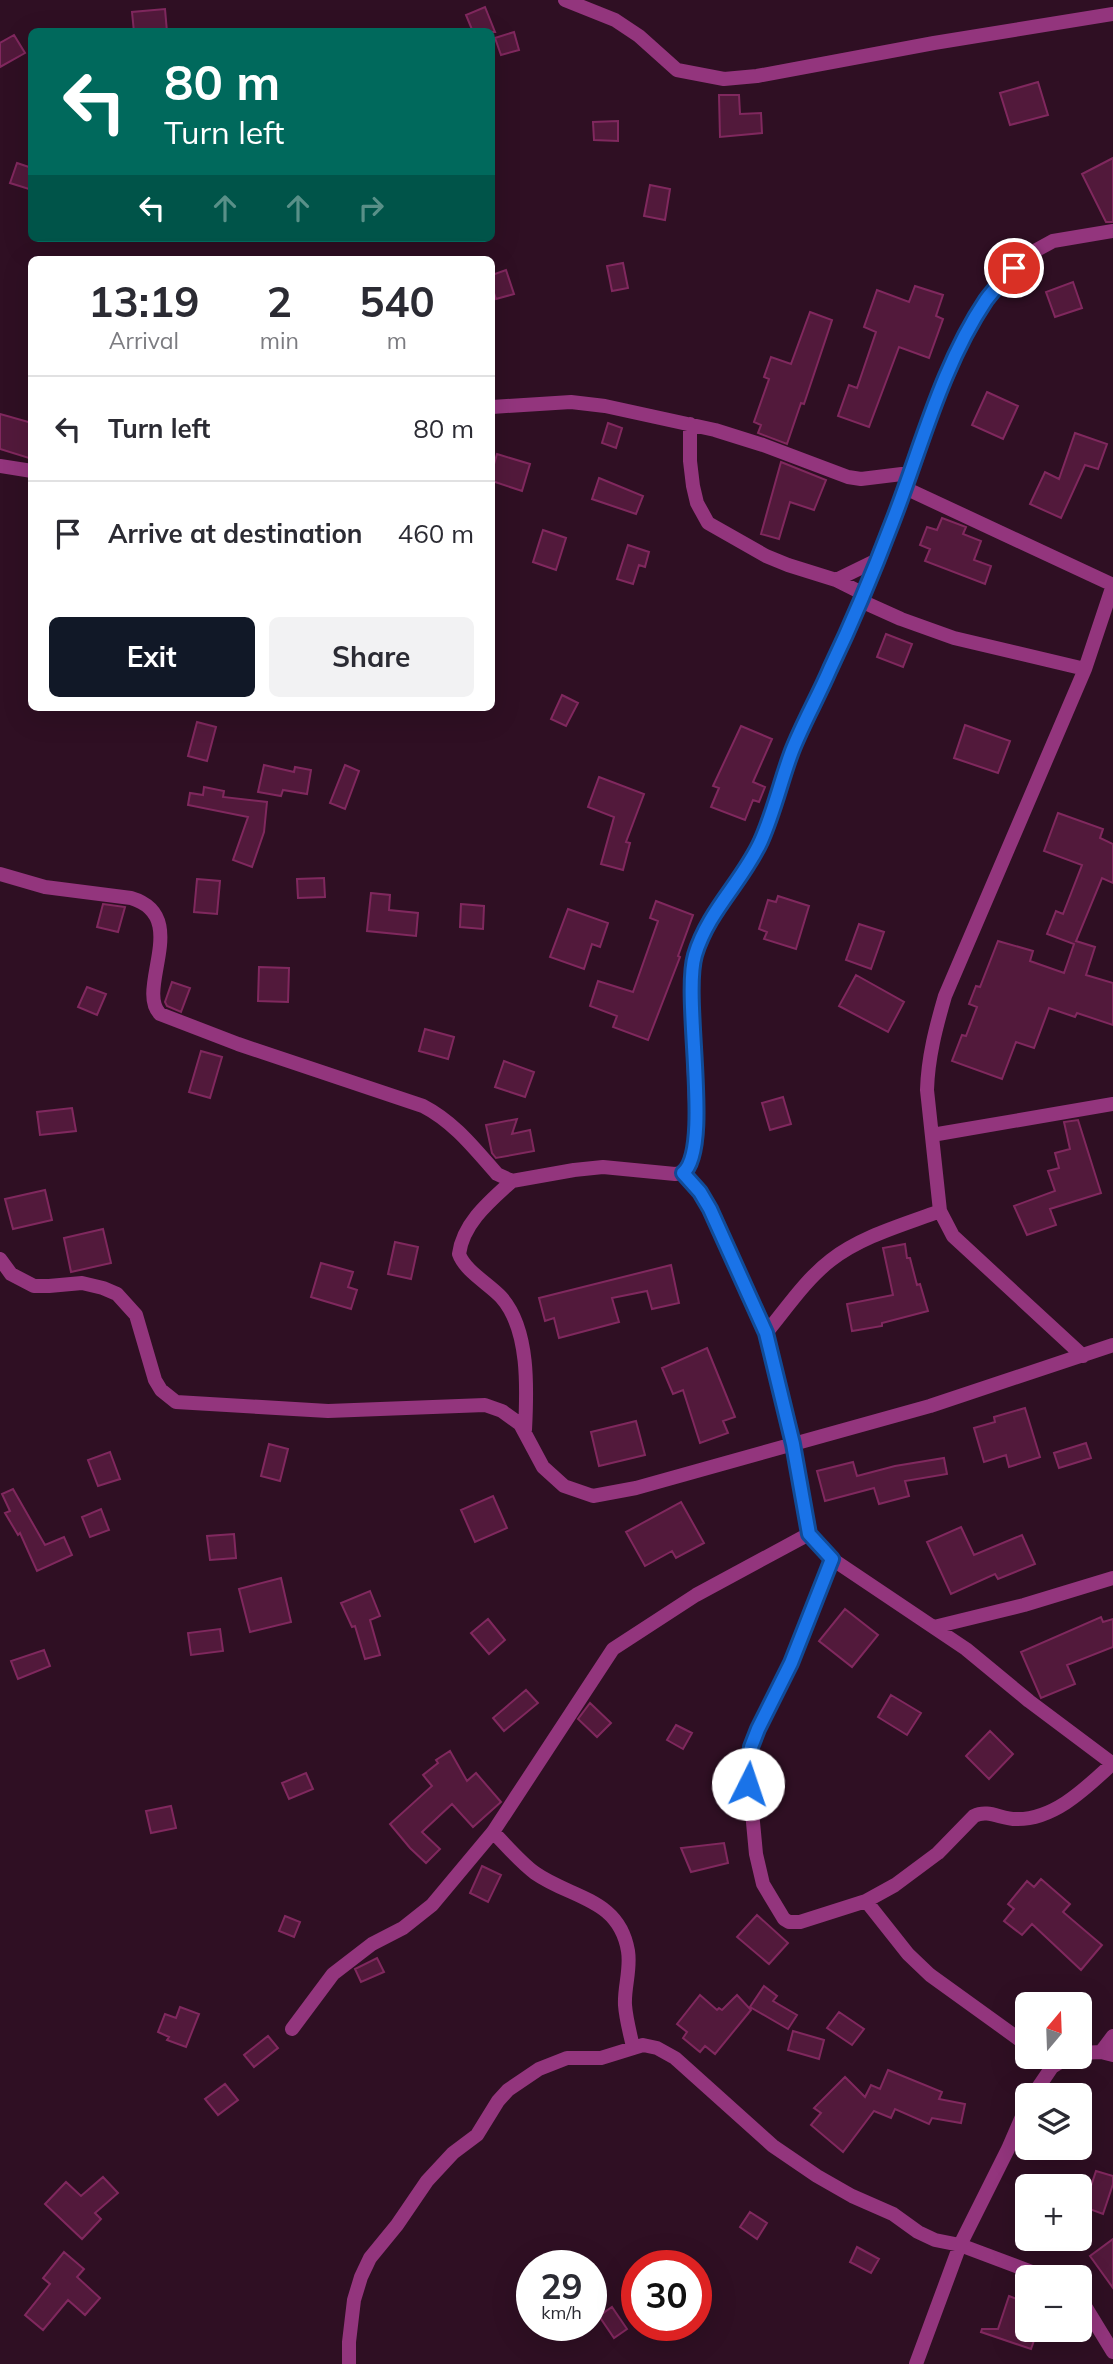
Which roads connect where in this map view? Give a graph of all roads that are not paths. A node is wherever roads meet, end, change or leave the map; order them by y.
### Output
1 (565, 0) edge
2 (1113, 15) edge
3 (1113, 231) edge
4 (495, 407) edge
5 (690, 424) junction
6 (0, 466) edge
7 (28, 470) edge
8 (911, 473) junction
9 (905, 488) junction
10 (877, 560) junction
11 (836, 580) junction
12 (1113, 585) edge
13 (862, 598) junction
14 (1085, 669) junction
15 (0, 874) edge
16 (1113, 1104) edge
17 (932, 1135) junction
18 (683, 1173) junction
19 (512, 1181) junction
20 (940, 1211) junction
21 (0, 1259) edge
22 (766, 1333) junction
23 (1113, 1345) edge
24 (1083, 1356) junction
25 (525, 1430) junction
26 (793, 1444) junction
27 (809, 1534) junction
28 (832, 1559) junction
29 (1113, 1578) edge
30 (934, 1627) junction
31 (1113, 1764) edge
32 (492, 1832) junction
33 (866, 1901) junction
34 (292, 2029) dead end
35 (1015, 2036) edge
36 (1113, 2036) edge
37 (633, 2047) junction
38 (1107, 2053) edge
39 (1015, 2132) edge
40 (960, 2245) junction
41 (1015, 2266) edge
42 (1092, 2318) edge
43 (1113, 2352) edge
44 (349, 2364) edge
45 (916, 2364) edge

1 - 2 street
3 - 8 street
4 - 5 street
5 - 8 street
5 - 11 street
6 - 7 street
8 - 9 street
9 - 10 street
9 - 12 street
10 - 11 street
10 - 13 street
11 - 13 street
12 - 14 street
13 - 14 street
13 - 18 street
14 - 17 street
15 - 19 street
16 - 17 street
17 - 20 street
18 - 19 street
18 - 22 street
19 - 25 street
20 - 22 street
20 - 24 street
21 - 25 street
22 - 26 street
23 - 24 street
24 - 26 street
25 - 26 street
26 - 27 street
27 - 28 street
27 - 32 street
28 - 30 street
28 - 33 street
29 - 30 street
30 - 31 street
31 - 33 street
32 - 34 street
32 - 37 street
33 - 35 street
36 - 38 street
37 - 40 street
37 - 44 street
39 - 40 street
40 - 41 street
40 - 45 street
42 - 43 street

